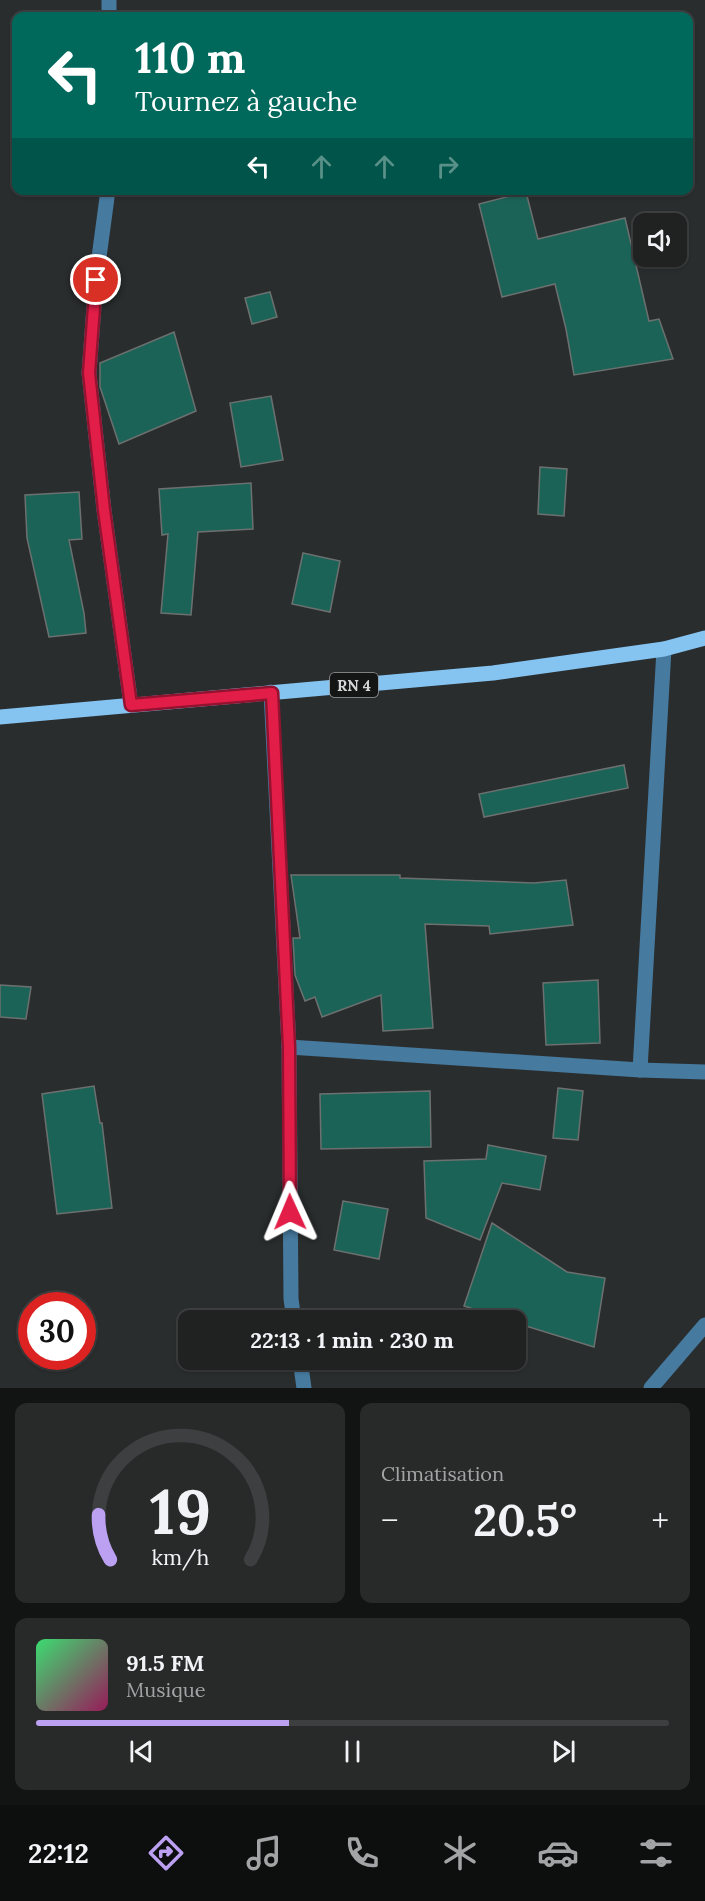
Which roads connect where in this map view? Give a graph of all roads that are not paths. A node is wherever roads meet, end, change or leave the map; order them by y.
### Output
1 (107, 195) edge
2 (705, 638) edge
3 (664, 649) junction
4 (272, 693) junction
5 (131, 705) junction
6 (0, 717) edge
7 (289, 1047) junction
8 (640, 1070) junction
9 (705, 1072) edge
10 (293, 1310) edge
11 (705, 1325) edge
12 (302, 1370) edge
13 (304, 1388) edge
14 (651, 1388) edge

1 - 5 street
2 - 3 main road, RN 4
3 - 4 main road, RN 4
3 - 8 street
4 - 5 main road, RN 4
4 - 7 street
5 - 6 main road, RN 4
7 - 8 street
7 - 10 street
8 - 9 street
11 - 14 street
12 - 13 street

